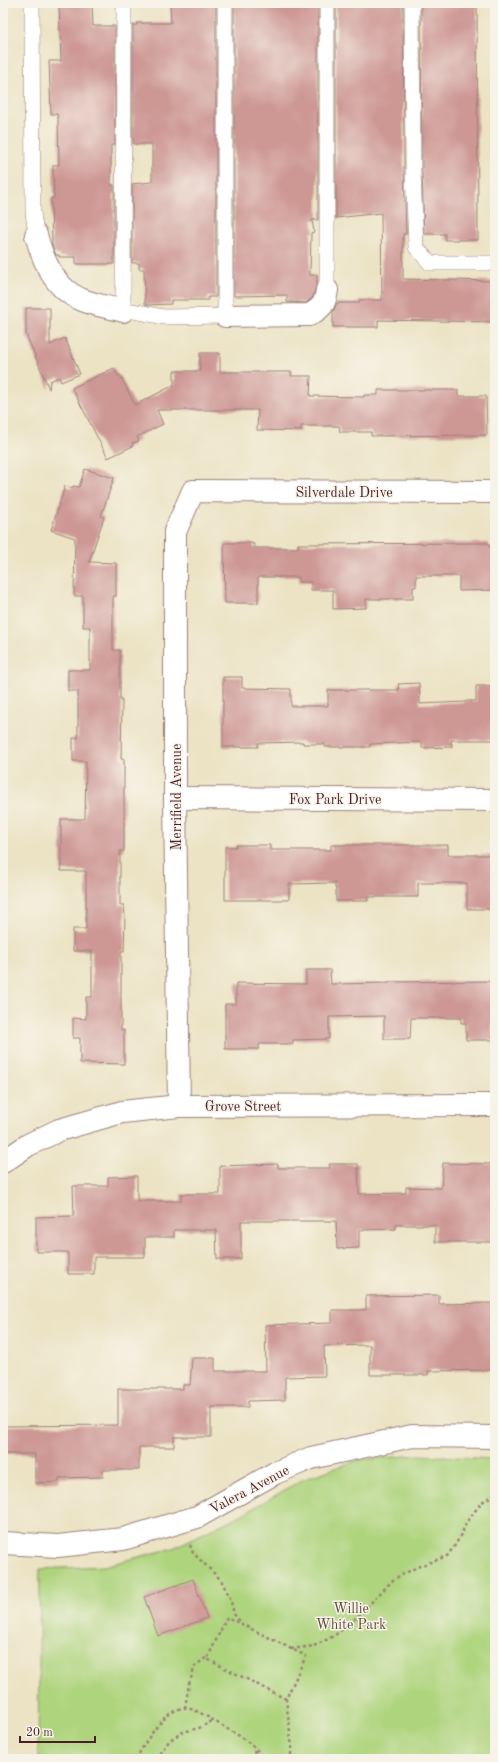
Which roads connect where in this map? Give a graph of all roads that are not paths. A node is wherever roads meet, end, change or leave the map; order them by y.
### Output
1 (32, 3) edge
2 (124, 3) edge
3 (225, 3) edge
4 (327, 3) edge
5 (412, 3) edge
6 (36, 234) joint
7 (495, 263) edge
8 (327, 290) joint
9 (123, 311) junction
10 (225, 316) junction
11 (194, 491) joint
12 (495, 492) edge
13 (175, 798) junction
14 (495, 800) edge
15 (495, 1105) edge
16 (179, 1106) junction
17 (3, 1162) edge
18 (495, 1437) edge
19 (3, 1543) edge

1 - 6 lane
2 - 9 lane
3 - 10 lane
4 - 8 lane
5 - 7 lane
6 - 9 street
8 - 10 street
9 - 10 lane
11 - 12 street, Silverdale Drive
11 - 13 street, Merrifield Avenue
13 - 14 street, Fox Park Drive
13 - 16 street, Merrifield Avenue
15 - 16 street, Grove Street
16 - 17 street, Grove Street
18 - 19 street, Valera Avenue

